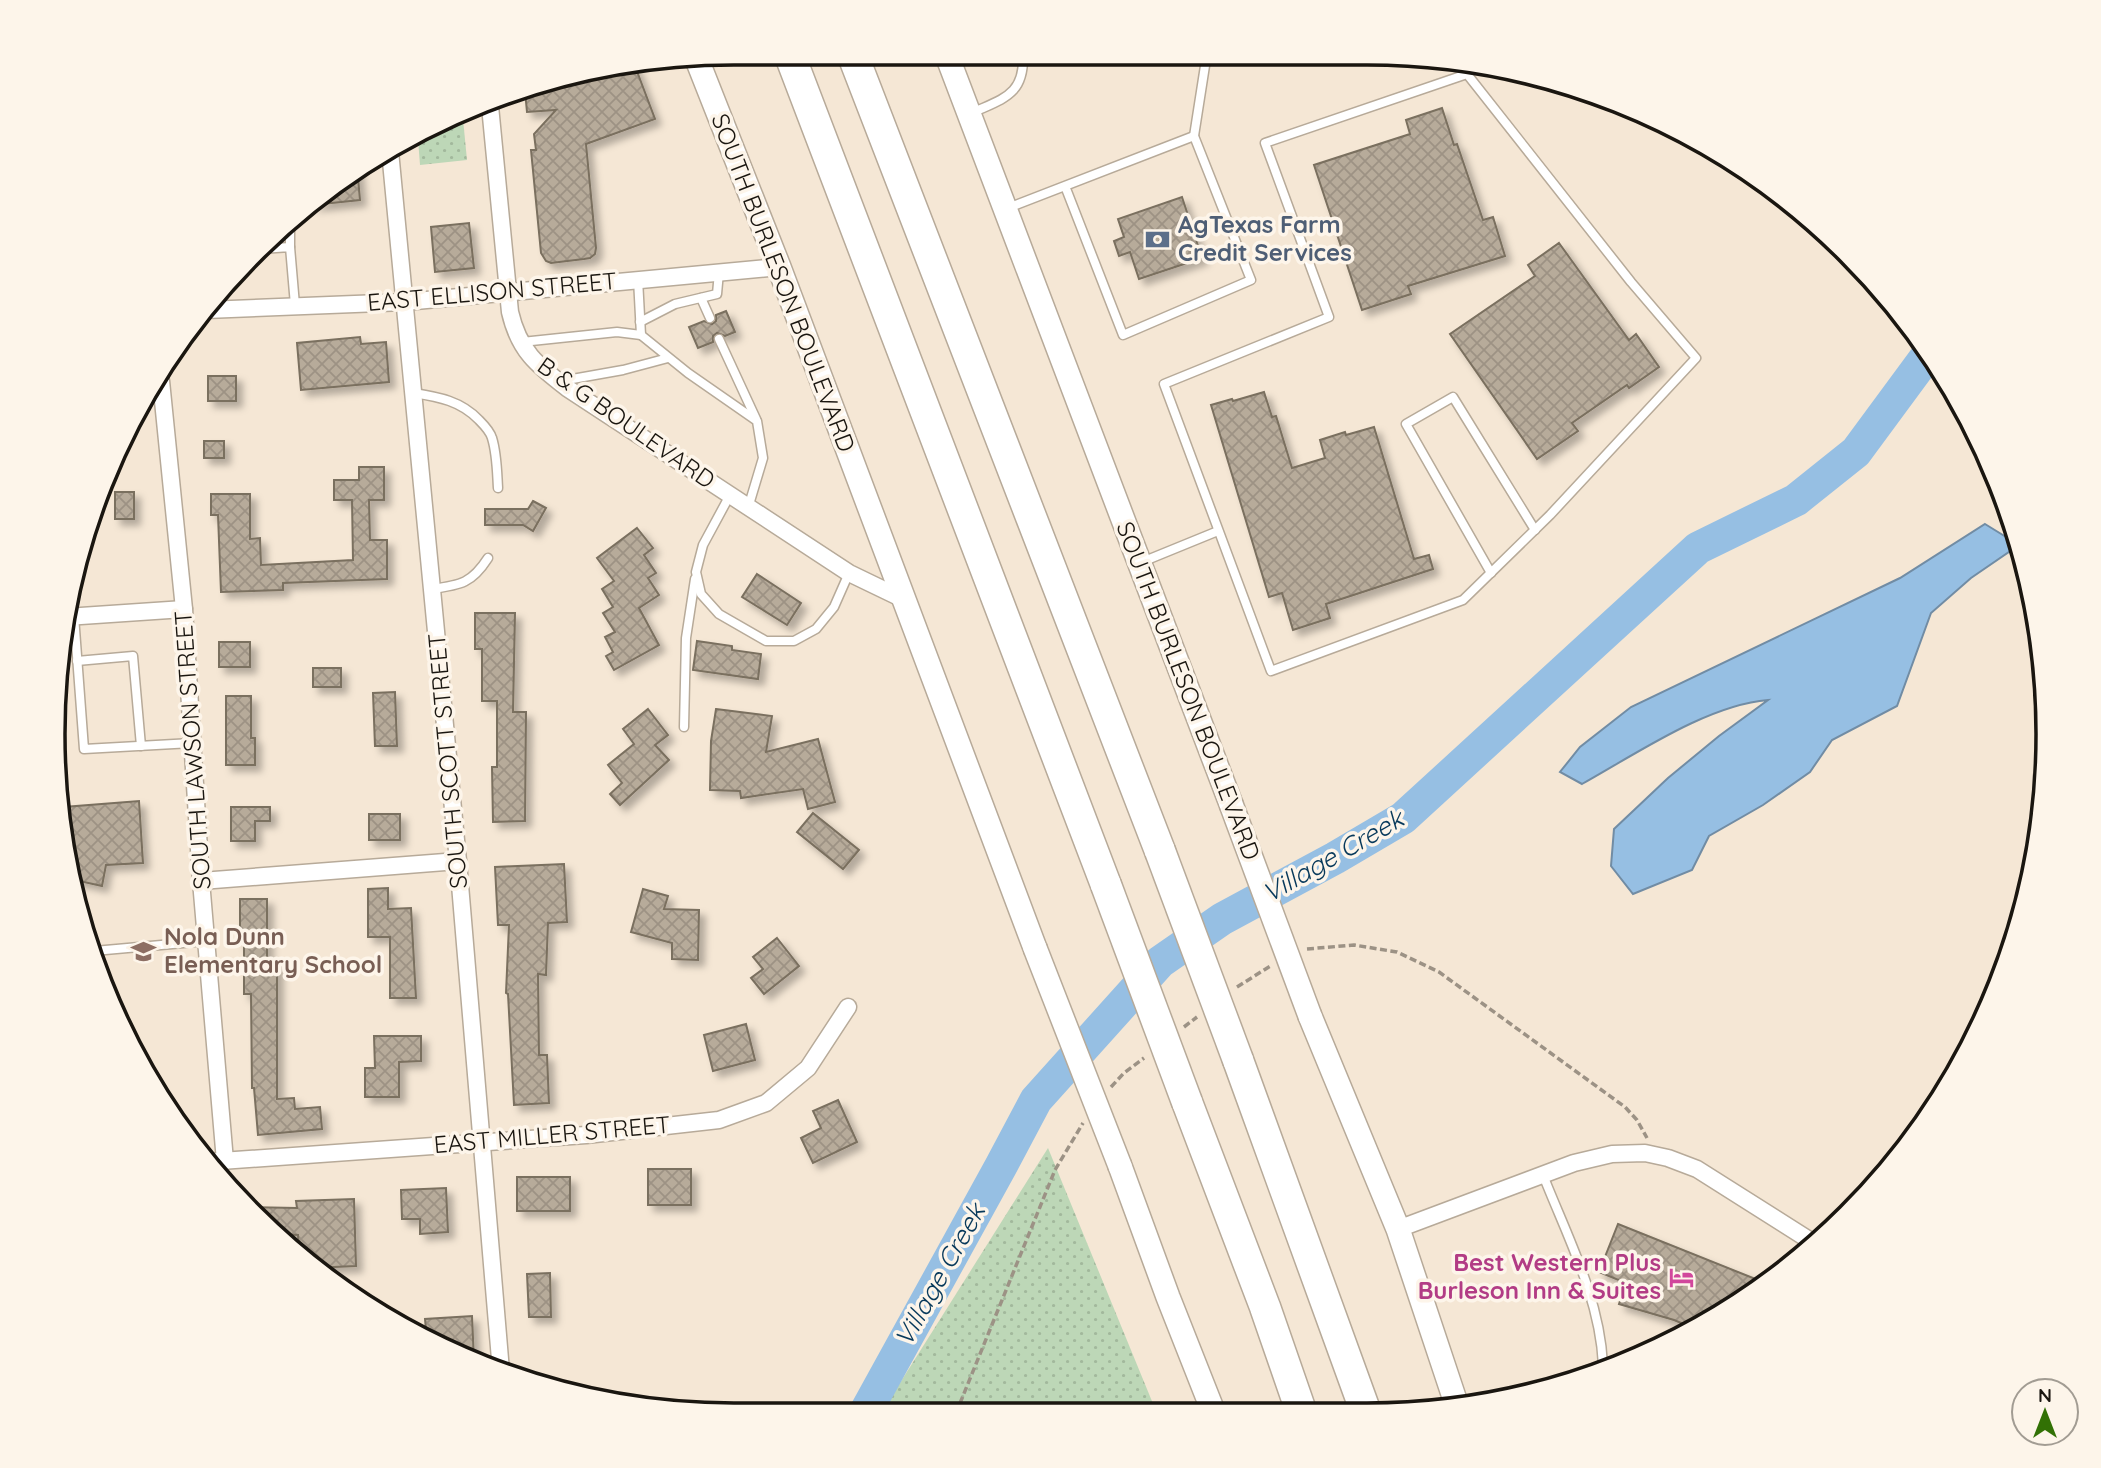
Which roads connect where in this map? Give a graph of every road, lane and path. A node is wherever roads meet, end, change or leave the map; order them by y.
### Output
1 (794, 65) edge
2 (857, 65) edge
3 (951, 65) edge
4 (1021, 65) edge
5 (1205, 65) edge
6 (699, 66) edge
7 (1467, 74) joint
8 (490, 111) edge
9 (970, 114) junction
10 (1194, 136) junction
11 (391, 159) edge
12 (1065, 186) junction
13 (1006, 209) junction
14 (290, 234) edge
15 (290, 247) junction
16 (274, 249) edge
17 (779, 267) junction
18 (719, 272) junction
19 (638, 279) junction
20 (508, 292) junction
21 (701, 298) junction
22 (405, 302) junction
23 (295, 305) junction
24 (217, 310) edge
25 (710, 318) dead end
26 (640, 322) junction
27 (641, 335) junction
28 (719, 339) dead end
29 (520, 342) junction
30 (668, 358) junction
31 (558, 382) junction
32 (162, 387) edge
33 (414, 393) junction
34 (757, 421) junction
35 (498, 488) dead end
36 (730, 495) junction
37 (748, 508) junction
38 (1535, 530) junction
39 (1217, 531) junction
40 (488, 558) dead end
41 (1139, 563) junction
42 (696, 572) junction
43 (849, 573) junction
44 (1492, 573) junction
45 (432, 589) junction
46 (905, 600) junction
47 (184, 609) junction
48 (76, 616) edge
49 (73, 633) edge
50 (77, 661) junction
51 (684, 727) dead end
52 (192, 743) junction
53 (141, 746) junction
54 (458, 861) junction
55 (201, 881) junction
56 (206, 941) junction
57 (101, 950) edge
58 (848, 1007) dead end
59 (481, 1142) junction
60 (220, 1161) edge
61 (225, 1161) junction
62 (1543, 1175) junction
63 (1398, 1229) junction
64 (1806, 1238) edge
65 (1603, 1360) edge
66 (500, 1361) edge
67 (1454, 1398) edge
68 (1210, 1403) edge
69 (1299, 1403) edge
70 (1361, 1403) edge

1 - 69 highway, bridge
2 - 70 highway, bridge
3 - 9 main road, SOUTH BURLESON BOULEVARD
4 - 9 lane
5 - 10 lane
6 - 17 main road, SOUTH BURLESON BOULEVARD
7 - 38 lane
7 - 39 lane
8 - 20 street, B & G BOULEVARD
9 - 13 main road, SOUTH BURLESON BOULEVARD
10 - 12 lane
10 - 12 lane
11 - 22 street, SOUTH SCOTT STREET
12 - 13 lane
13 - 41 main road, SOUTH BURLESON BOULEVARD
14 - 15 lane
15 - 16 lane
15 - 23 lane
17 - 18 street, EAST ELLISON STREET
17 - 46 main road, SOUTH BURLESON BOULEVARD
18 - 19 street, EAST ELLISON STREET
18 - 21 lane
19 - 20 street, EAST ELLISON STREET
19 - 26 lane
20 - 22 street, EAST ELLISON STREET
20 - 29 street, B & G BOULEVARD
21 - 25 lane
21 - 26 lane
22 - 23 street, EAST ELLISON STREET
22 - 33 street, SOUTH SCOTT STREET
23 - 24 street, EAST ELLISON STREET
26 - 27 lane
27 - 29 lane
27 - 30 lane
28 - 34 lane
29 - 31 street, B & G BOULEVARD
30 - 31 lane
30 - 34 lane
31 - 36 street, B & G BOULEVARD
32 - 47 street, SOUTH LAWSON STREET
33 - 35 lane
33 - 45 street, SOUTH SCOTT STREET
34 - 37 lane
36 - 37 street, B & G BOULEVARD
36 - 42 lane
37 - 43 street, B & G BOULEVARD
38 - 44 lane
38 - 44 lane
39 - 41 lane
39 - 44 lane
40 - 45 lane
41 - 63 main road, SOUTH BURLESON BOULEVARD, bridge
42 - 43 lane
42 - 51 lane
43 - 46 street, B & G BOULEVARD
45 - 54 street, SOUTH SCOTT STREET
46 - 68 main road, SOUTH BURLESON BOULEVARD, bridge
47 - 48 street
47 - 52 street, SOUTH LAWSON STREET
49 - 50 lane
50 - 53 lane
50 - 53 lane
52 - 53 lane
52 - 55 street, SOUTH LAWSON STREET
54 - 55 street
54 - 59 street, SOUTH SCOTT STREET
55 - 56 street, SOUTH LAWSON STREET
56 - 57 lane
56 - 61 street, SOUTH LAWSON STREET
58 - 59 street, EAST MILLER STREET
59 - 61 street, EAST MILLER STREET
59 - 66 street, SOUTH SCOTT STREET
60 - 61 street, EAST MILLER STREET
62 - 63 street
62 - 64 street
62 - 65 lane
63 - 67 main road, SOUTH BURLESON BOULEVARD

